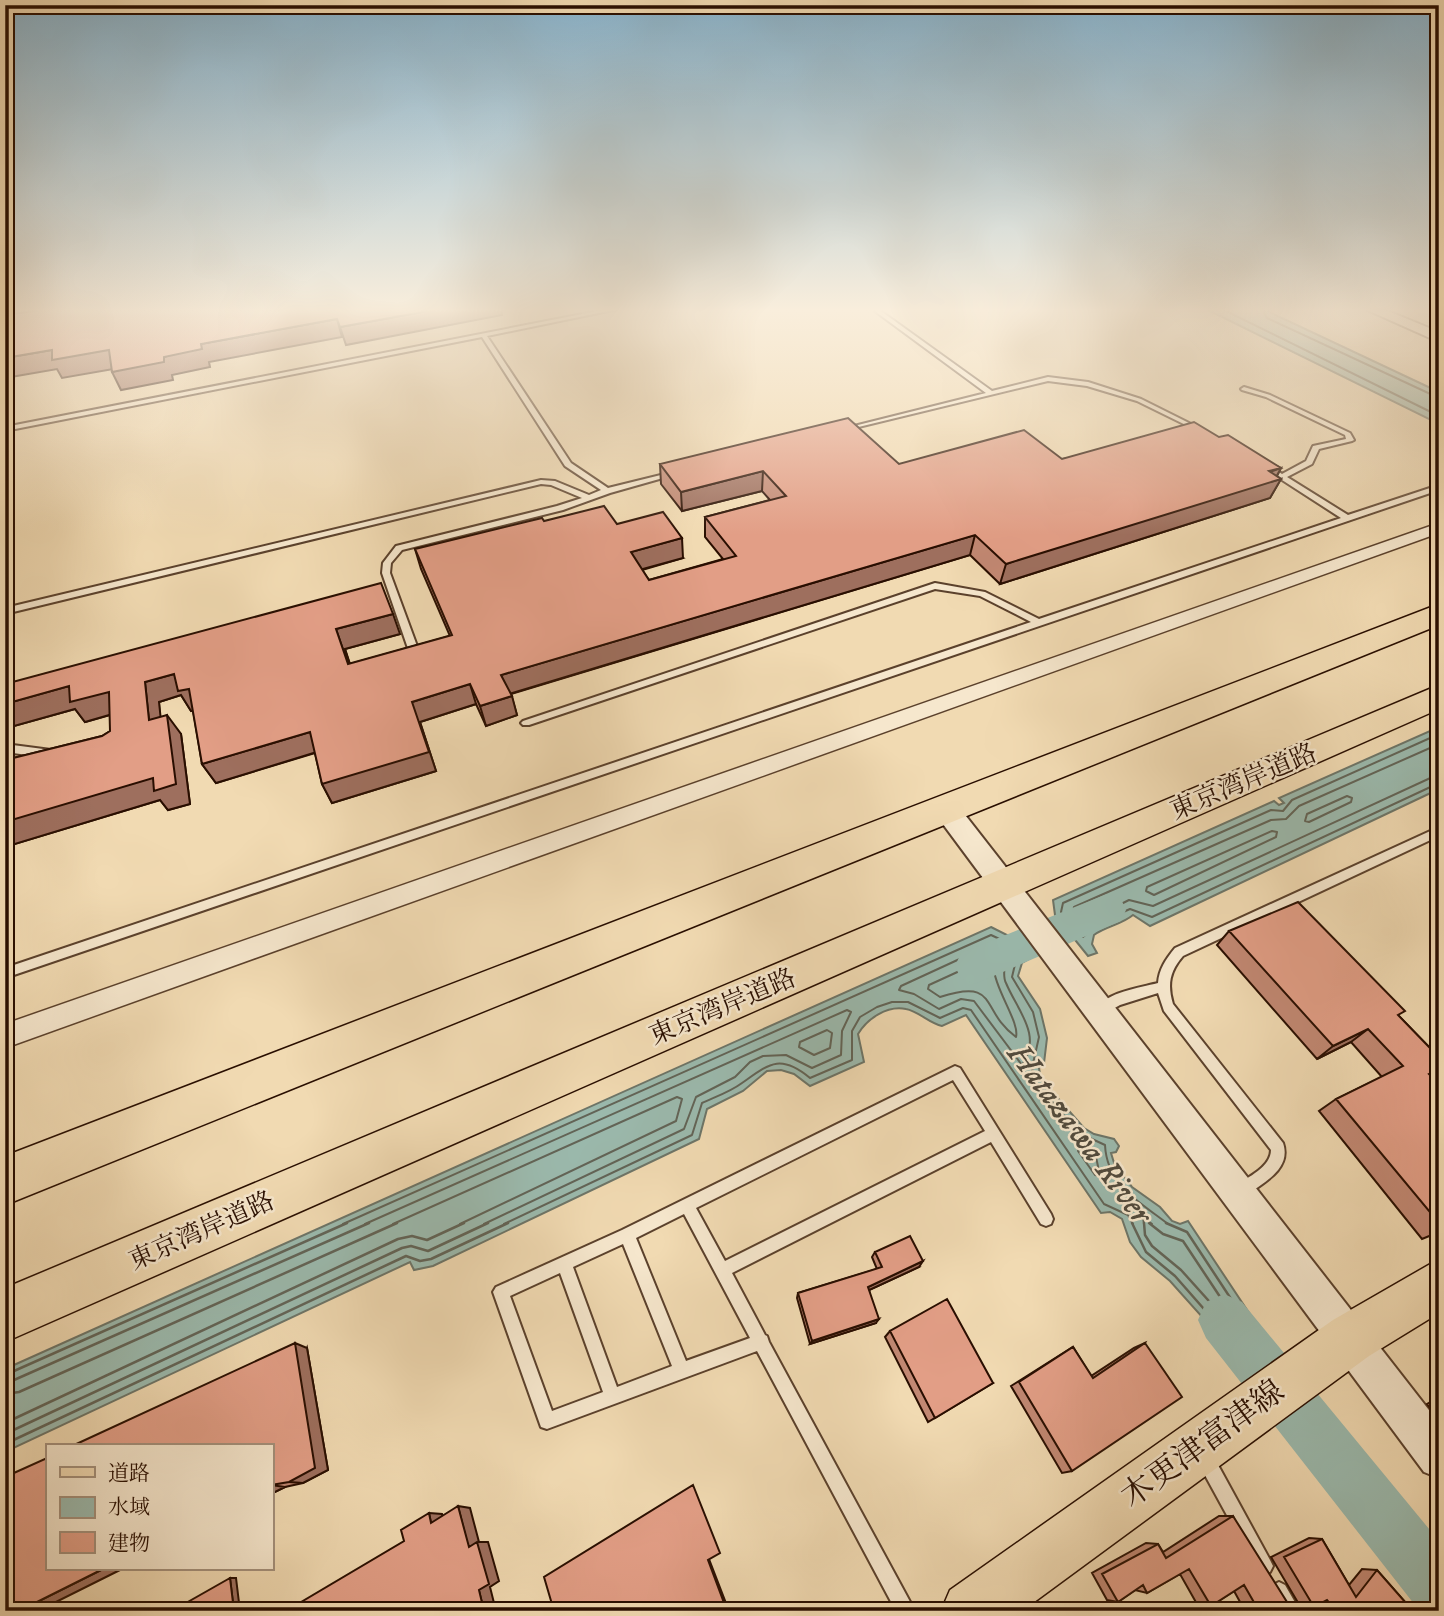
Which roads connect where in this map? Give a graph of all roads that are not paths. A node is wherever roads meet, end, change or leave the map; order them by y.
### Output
1 (238, 384) edge
2 (516, 384) edge
3 (979, 384) edge
4 (1026, 384) edge
5 (1089, 384) edge
6 (1244, 389) dead end
7 (991, 393) junction
8 (5, 429) edge
9 (1204, 432) edge
10 (832, 433) edge
11 (1260, 463) edge
12 (687, 470) edge
13 (1282, 477) junction
14 (1439, 487) edge
15 (607, 491) junction
16 (589, 498) junction
17 (1347, 517) junction
18 (1439, 528) edge
19 (5, 611) edge
20 (1439, 614) edge
21 (1038, 622) junction
22 (416, 657) edge
23 (1439, 696) edge
24 (526, 723) dead end
25 (5, 748) edge
26 (66, 755) edge
27 (946, 809) junction
28 (1439, 831) edge
29 (1009, 892) junction
30 (5, 972) edge
31 (1075, 976) joint
32 (1161, 987) junction
33 (1101, 1010) junction
34 (5, 1036) edge
35 (994, 1133) junction
36 (5, 1181) edge
37 (1237, 1193) junction
38 (687, 1205) junction
39 (1046, 1219) dead end
40 (627, 1235) junction
41 (564, 1262) junction
42 (723, 1270) junction
43 (1439, 1284) edge
44 (5, 1315) edge
45 (1350, 1338) junction
46 (762, 1341) junction
47 (681, 1371) junction
48 (612, 1396) junction
49 (1211, 1436) junction
50 (1439, 1457) edge
51 (906, 1611) edge
52 (971, 1611) edge
53 (1291, 1611) edge

1 - 8 lane
2 - 15 lane
3 - 7 lane
4 - 7 lane
5 - 9 lane
6 - 13 lane
7 - 10 lane
11 - 13 lane
12 - 15 lane
13 - 17 lane
14 - 17 lane
15 - 16 lane
16 - 19 lane
16 - 22 lane
17 - 21 lane
18 - 34 street
20 - 27 highway
21 - 24 lane
21 - 30 lane
23 - 29 highway, 東京湾岸道路
25 - 26 lane
27 - 29 street
27 - 36 highway
28 - 32 lane
29 - 31 street
29 - 44 highway, 東京湾岸道路
31 - 33 street
32 - 33 lane
32 - 37 lane
33 - 37 street
35 - 38 lane
35 - 39 lane
35 - 42 lane
37 - 45 street
38 - 40 lane
38 - 42 lane
40 - 41 lane
40 - 47 lane
41 - 48 lane
41 - 48 lane
42 - 46 lane
43 - 45 main road, 木更津富津線
45 - 49 main road, 木更津富津線
45 - 50 street
46 - 47 lane
46 - 51 lane
47 - 48 lane
49 - 52 main road, 木更津富津線
49 - 53 lane

